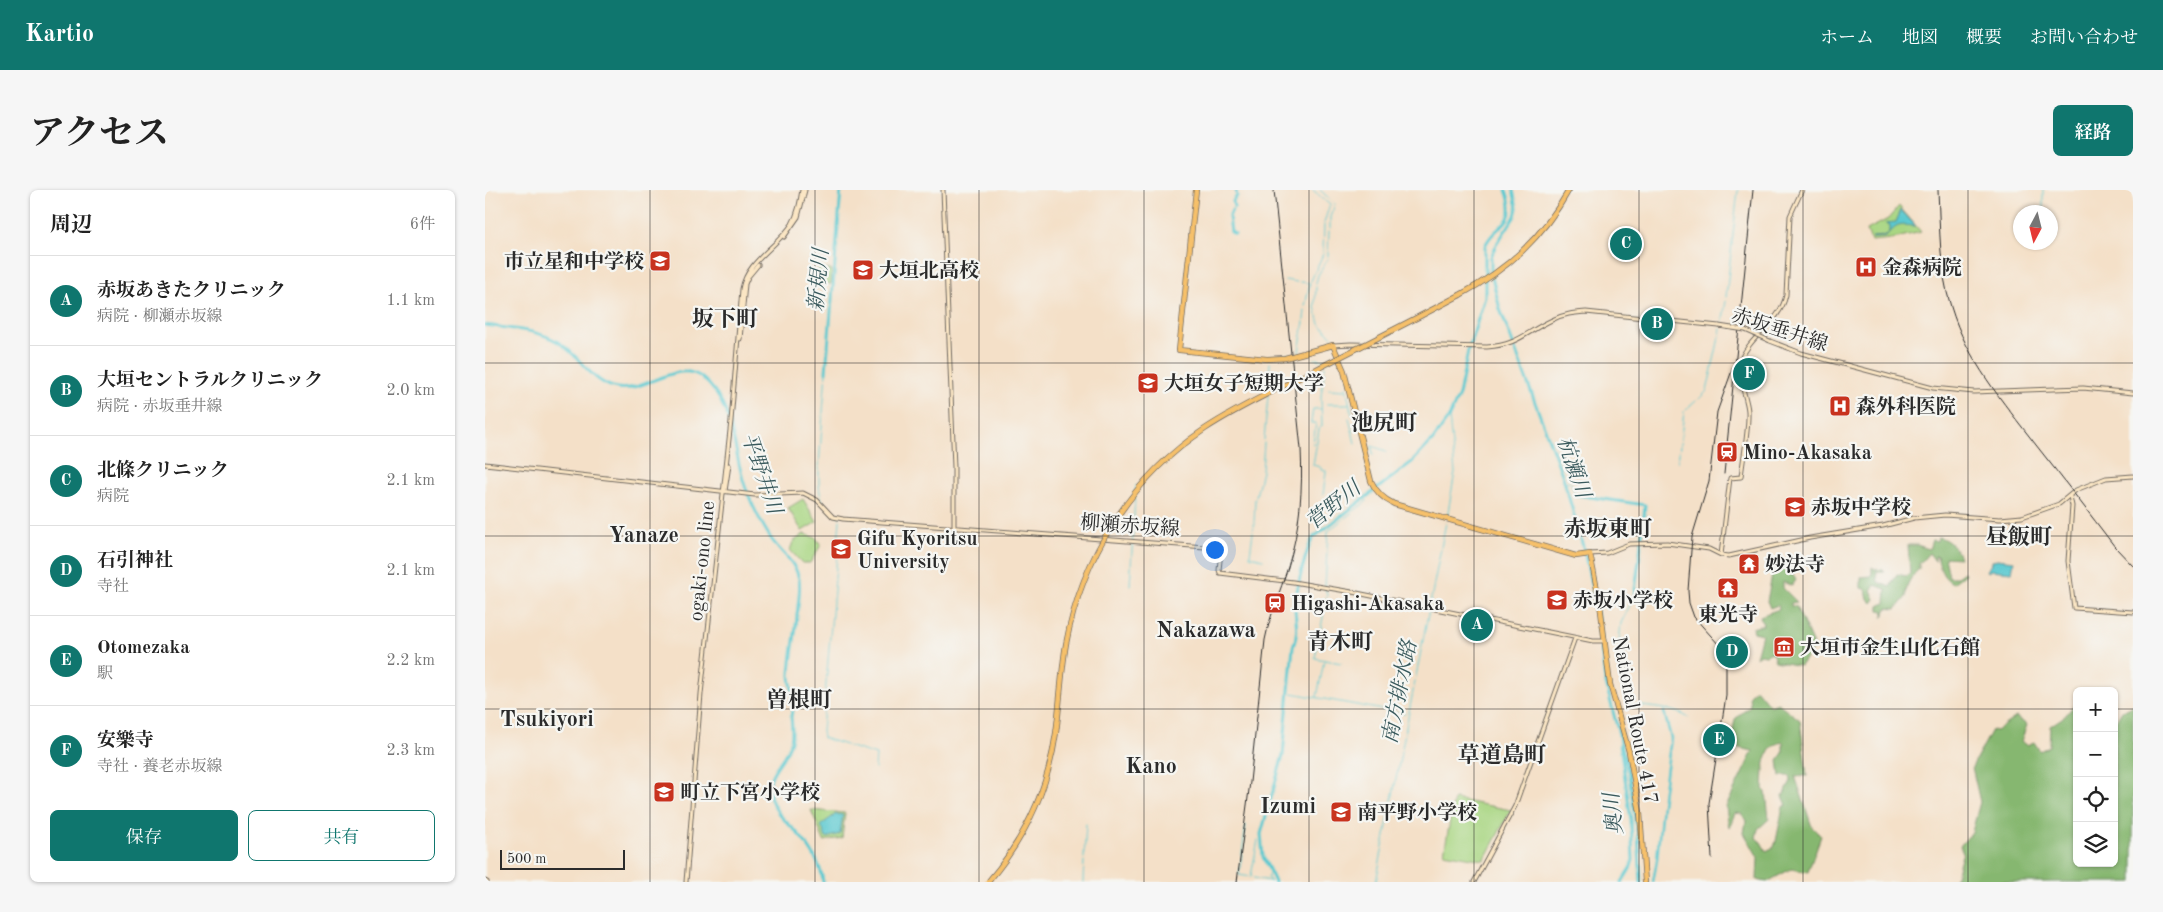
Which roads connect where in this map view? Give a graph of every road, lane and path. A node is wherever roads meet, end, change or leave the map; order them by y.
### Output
1 (803, 190) edge
2 (943, 190) edge
3 (1196, 190) edge
4 (1568, 190) edge
5 (1803, 190) edge
6 (1333, 345) junction
7 (2133, 393) edge
8 (485, 464) edge
9 (2133, 476) edge
10 (724, 491) junction
11 (2070, 496) junction
12 (954, 529) junction
13 (1590, 554) junction
14 (1721, 555) junction
15 (2133, 612) edge
16 (1575, 638) junction
17 (1604, 641) junction
18 (686, 882) edge
19 (988, 882) edge
20 (1475, 882) edge
21 (1645, 882) edge

1 - 10 main road
2 - 12 main road
3 - 6 highway, bridge
4 - 19 highway, bridge
5 - 14 main road
6 - 7 main road, 赤坂垂井線, bridge
6 - 13 highway
8 - 10 main road
9 - 11 main road
10 - 12 main road, ogaki-ono line
10 - 18 main road, ogaki-ono line
11 - 14 main road
11 - 15 main road
12 - 16 main road, 柳瀬赤坂線
13 - 14 main road
13 - 17 highway, National Route 417
16 - 17 main road, 柳瀬赤坂線
16 - 20 main road
17 - 21 highway, National Route 417

